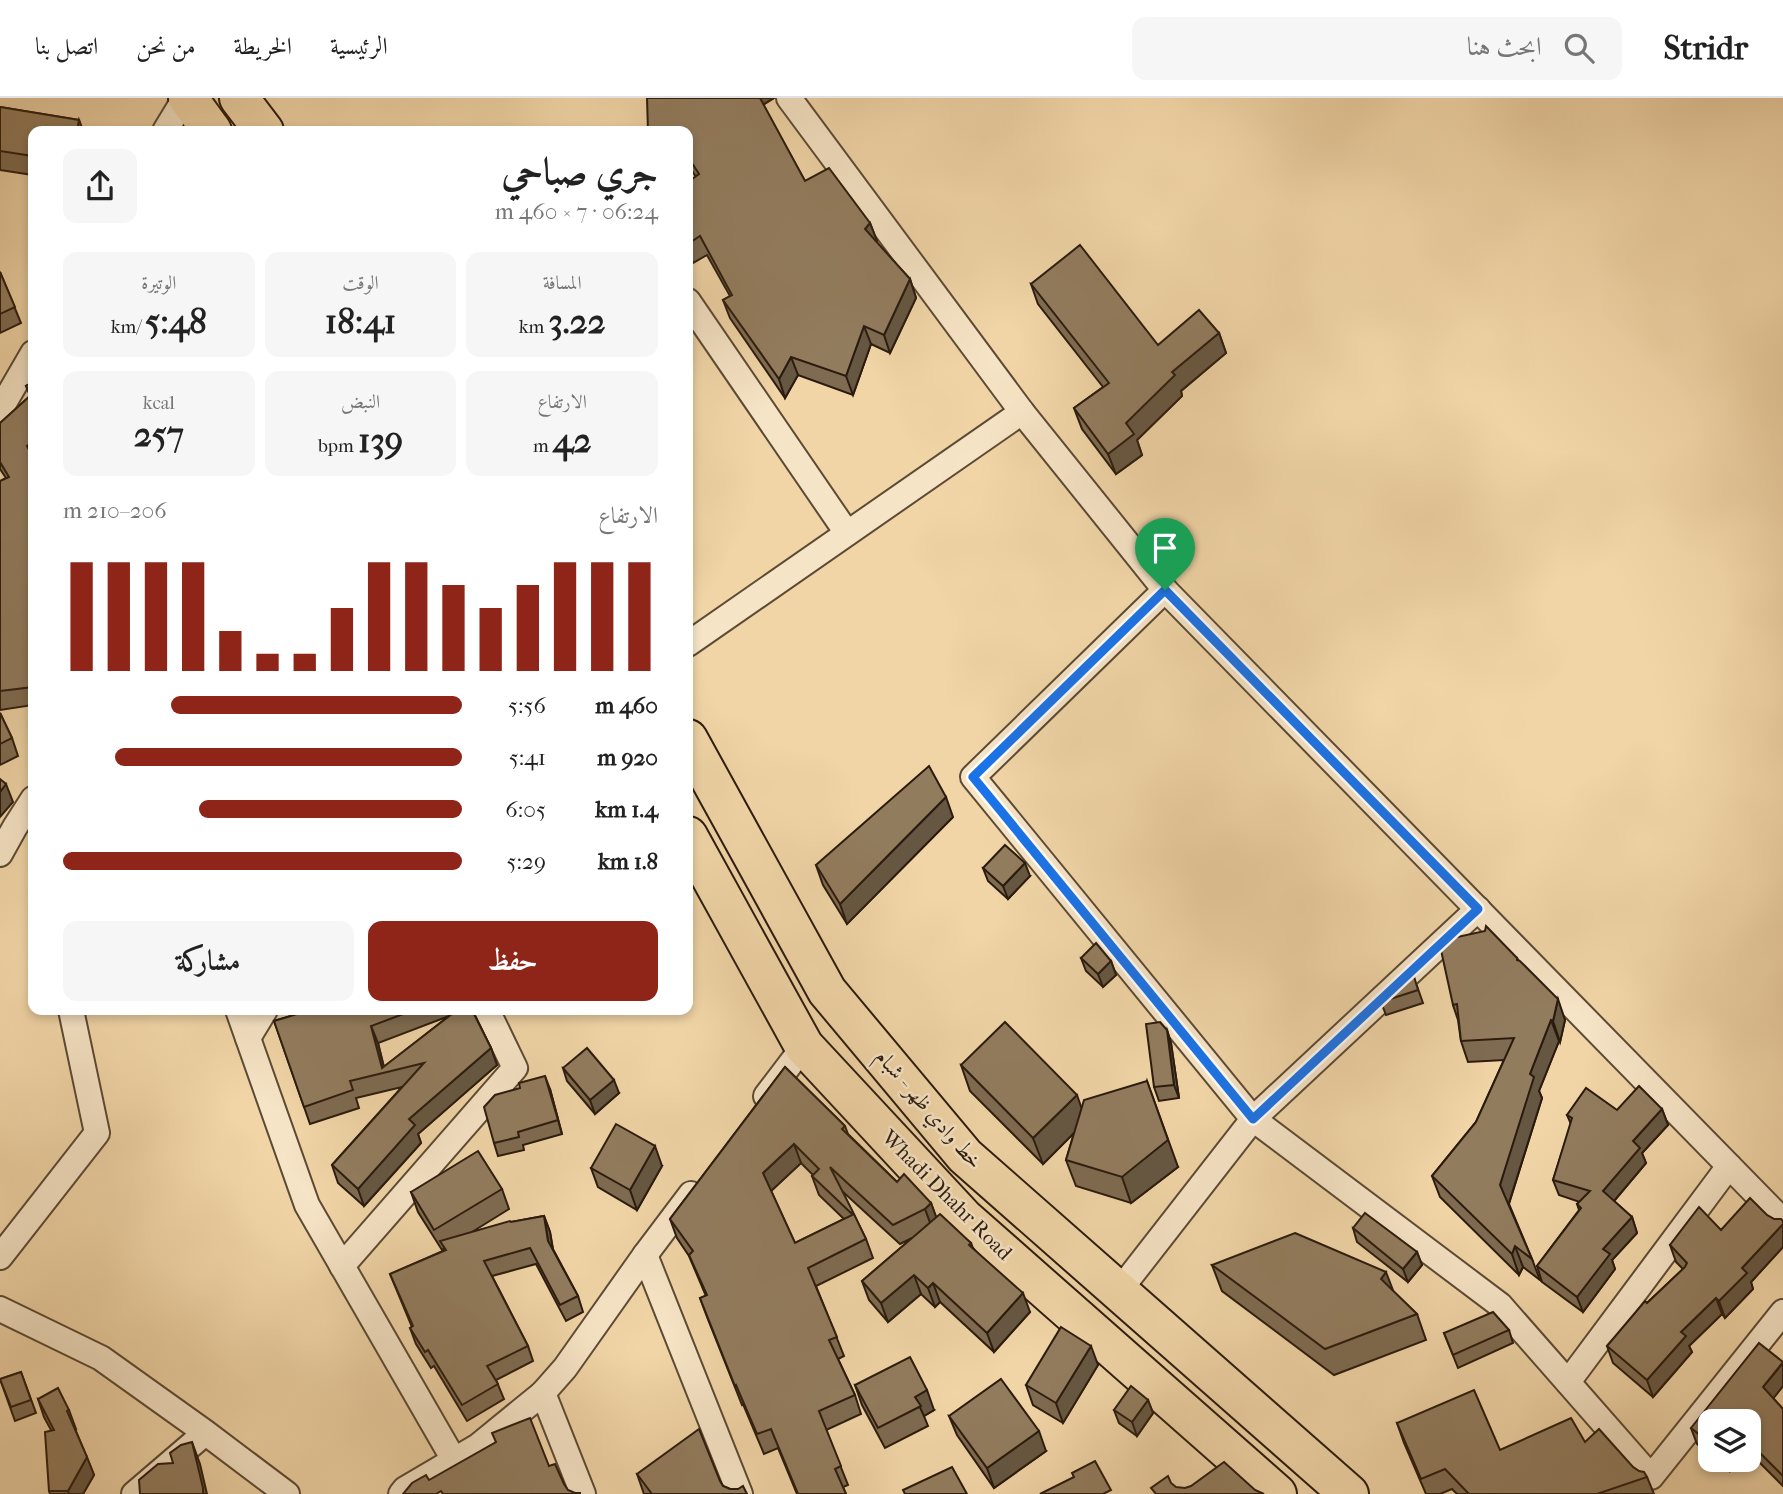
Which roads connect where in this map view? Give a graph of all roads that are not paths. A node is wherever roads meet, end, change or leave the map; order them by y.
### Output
1 (186, 98) edge
2 (239, 98) edge
3 (789, 98) edge
4 (168, 126) edge
5 (208, 126) edge
6 (260, 126) edge
7 (693, 308) edge
8 (28, 362) edge
9 (0, 410) edge
10 (1022, 412) junction
11 (847, 533) junction
12 (1165, 590) junction
13 (693, 641) edge
14 (693, 748) edge
15 (28, 807) edge
16 (693, 845) edge
17 (0, 854) edge
18 (1478, 909) junction
19 (72, 1015) edge
20 (240, 1015) edge
21 (262, 1015) edge
22 (489, 1015) edge
23 (248, 1038) junction
24 (804, 1046) junction
25 (753, 1112) edge
26 (1253, 1119) junction
27 (1728, 1166) junction
28 (703, 1178) edge
29 (1783, 1221) edge
30 (645, 1255) junction
31 (0, 1257) edge
32 (342, 1266) junction
33 (1119, 1291) junction
34 (0, 1309) edge
35 (1783, 1312) edge
36 (1567, 1382) junction
37 (543, 1393) junction
38 (206, 1433) junction
39 (454, 1460) junction
40 (134, 1494) edge
41 (286, 1494) edge
42 (401, 1494) edge
43 (583, 1494) edge
44 (740, 1494) edge
45 (1277, 1494) edge
46 (1349, 1494) edge

1 - 4 street
1 - 5 main road
2 - 6 main road
3 - 10 street
7 - 11 street
8 - 9 street
10 - 11 street
10 - 12 street
11 - 13 street
12 - 18 street
12 - 26 street
14 - 33 main road, خط وادي ظهر - شبام
15 - 17 street
16 - 24 main road, Whadi Dhahr Road
18 - 26 street
18 - 27 street
19 - 31 street
20 - 23 street
21 - 23 street
22 - 32 street
23 - 32 street
24 - 25 street
24 - 45 main road, Whadi Dhahr Road
26 - 33 street
26 - 36 street
27 - 29 street
27 - 36 street
28 - 30 street
30 - 37 street
30 - 44 street
32 - 39 street
33 - 46 main road, خط وادي ظهر - شبام
34 - 38 street
35 - 36 street
37 - 39 street
37 - 43 street
38 - 40 street
38 - 41 street
39 - 42 street

